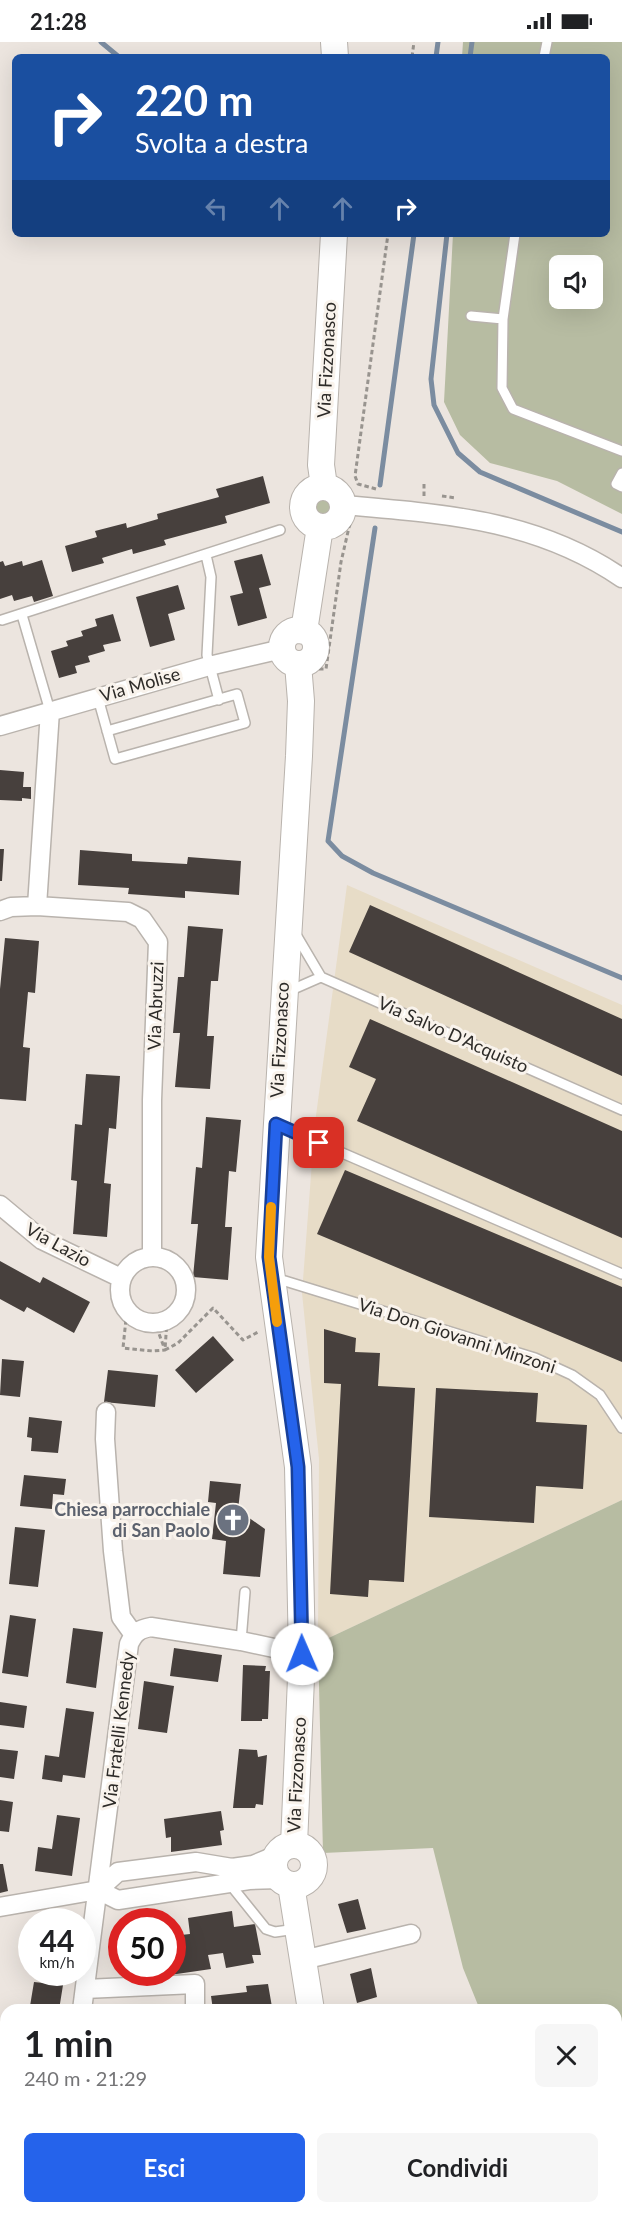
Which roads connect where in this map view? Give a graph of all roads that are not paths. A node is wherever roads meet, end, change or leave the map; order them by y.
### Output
1 (334, 237) edge
2 (515, 237) edge
3 (471, 316) dead end
4 (503, 319) junction
5 (622, 451) edge
6 (622, 473) edge
7 (324, 486) junction
8 (622, 487) edge
9 (353, 511) junction
10 (320, 527) junction
11 (280, 530) dead end
12 (206, 555) junction
13 (622, 578) edge
14 (22, 615) junction
15 (2, 620) dead end
16 (290, 657) junction
17 (209, 666) junction
18 (98, 698) junction
19 (219, 700) junction
20 (50, 711) junction
21 (0, 726) edge
22 (107, 731) junction
23 (37, 906) junction
24 (0, 911) edge
25 (287, 920) junction
26 (321, 977) junction
27 (283, 993) junction
28 (622, 1110) edge
29 (276, 1124) junction
30 (0, 1205) edge
31 (152, 1256) junction
32 (622, 1274) edge
33 (121, 1278) junction
34 (271, 1280) junction
35 (106, 1412) dead end
36 (622, 1428) edge
37 (245, 1592) dead end
38 (134, 1635) junction
39 (241, 1641) junction
40 (302, 1654) junction
41 (285, 1866) junction
42 (229, 1883) junction
43 (98, 1890) junction
44 (0, 1907) edge
45 (299, 1928) junction
46 (411, 1934) dead end
47 (303, 1960) junction
48 (85, 1989) junction
49 (83, 2004) edge
50 (195, 2004) edge
51 (310, 2004) edge

1 - 7 main road, Via Fizzonasco
2 - 4 lane
3 - 4 lane
4 - 5 lane
6 - 8 lane
7 - 9 main road
7 - 10 main road
9 - 10 main road
9 - 13 street
10 - 16 main road
11 - 12 lane
12 - 14 lane
12 - 17 lane
14 - 15 lane
14 - 20 lane
16 - 17 street, Via Molise
16 - 25 main road, Via Fizzonasco
17 - 18 street, Via Molise
17 - 19 lane
18 - 20 street, Via Molise
18 - 22 lane
19 - 22 lane
19 - 22 lane
20 - 21 street, Via Molise
20 - 23 street
23 - 24 street
23 - 31 street, Via Abruzzi
25 - 26 lane
25 - 27 main road, Via Fizzonasco
26 - 27 lane
26 - 28 lane, Via Salvo D'Acquisto
27 - 29 main road, Via Fizzonasco
29 - 32 lane
29 - 34 main road, Via Fizzonasco
30 - 33 street, Via Lazio
31 - 33 street
31 - 33 street
34 - 36 lane, Via Don Giovanni Minzoni
34 - 40 main road, Via Fizzonasco
35 - 38 street
37 - 39 lane
38 - 39 street, Via Fratelli Kennedy
38 - 43 street, Via Fratelli Kennedy
39 - 40 street, Via Fratelli Kennedy
40 - 41 main road, Via Fizzonasco
41 - 42 street
41 - 43 street
41 - 45 main road, Via Fizzonasco
42 - 43 street
42 - 45 lane
43 - 44 street
43 - 48 street, Via Fratelli Kennedy
45 - 47 main road, Via Fizzonasco
46 - 47 street
47 - 51 main road, Via Fizzonasco
48 - 49 street, Via Fratelli Kennedy
48 - 50 street

